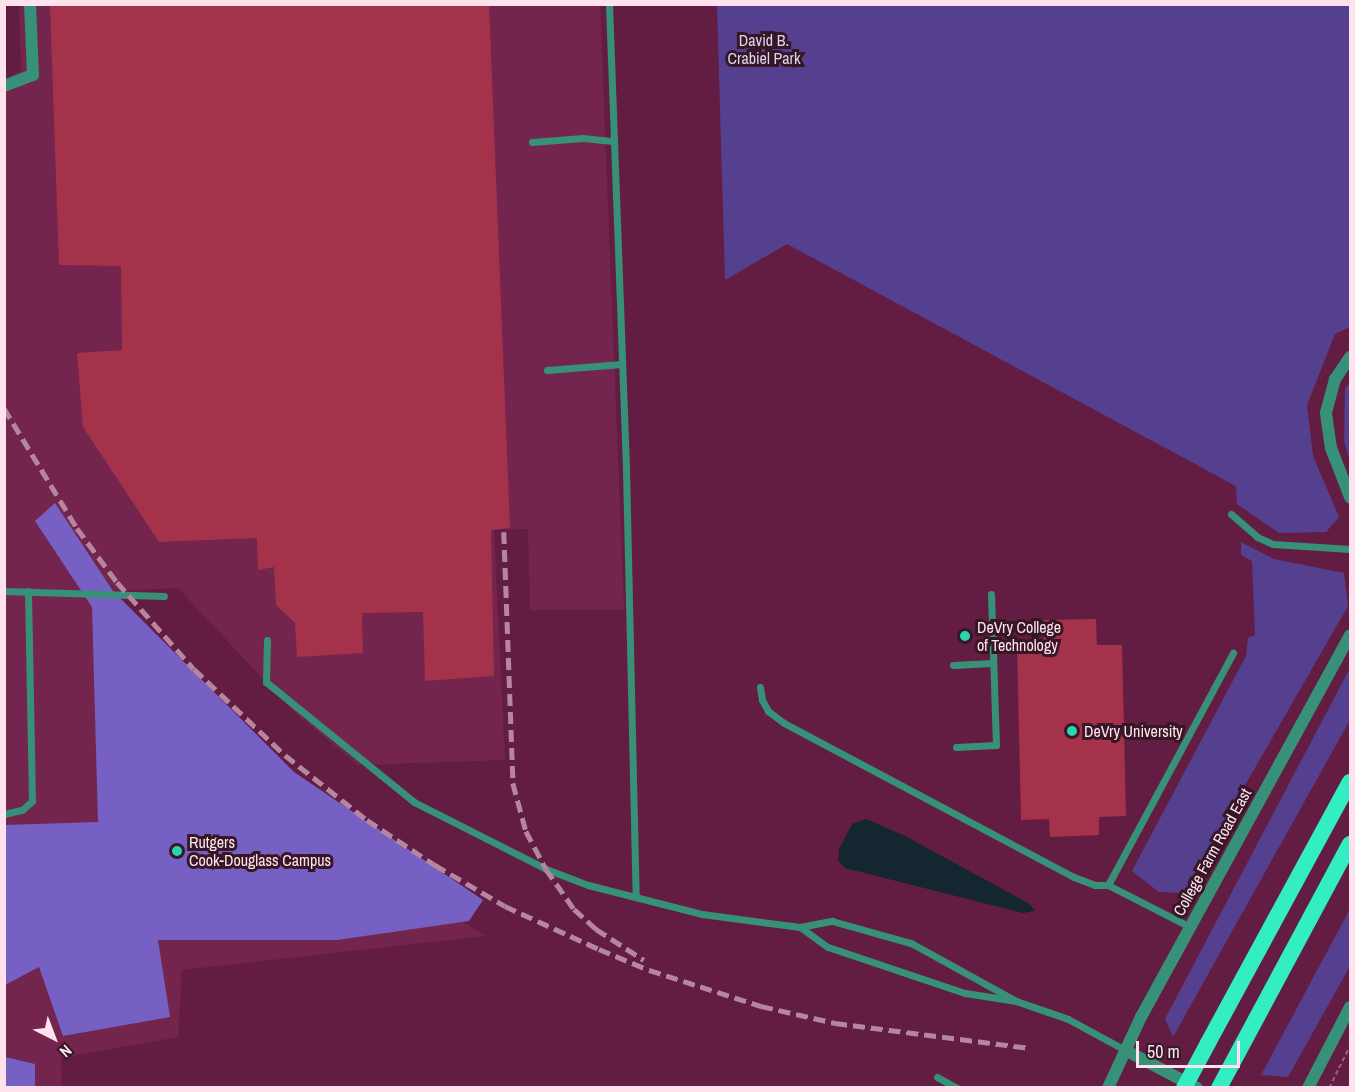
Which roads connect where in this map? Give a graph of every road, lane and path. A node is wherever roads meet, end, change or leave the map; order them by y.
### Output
1 (30, 4) edge
2 (609, 4) edge
3 (4, 86) edge
4 (613, 141) junction
5 (532, 142) dead end
6 (1350, 357) edge
7 (622, 364) junction
8 (547, 370) dead end
9 (1350, 497) edge
10 (1231, 514) dead end
11 (1350, 549) edge
12 (4, 591) edge
13 (28, 591) junction
14 (991, 594) dead end
15 (164, 596) dead end
16 (1350, 636) edge
17 (267, 640) dead end
18 (1233, 653) dead end
19 (993, 663) junction
20 (953, 665) dead end
21 (760, 687) dead end
22 (956, 747) dead end
23 (1350, 782) edge
24 (4, 814) edge
25 (1350, 844) edge
26 (1108, 885) junction
27 (636, 896) junction
28 (800, 927) junction
29 (1190, 927) junction
30 (1016, 1001) junction
31 (1350, 1007) edge
32 (1350, 1046) edge
33 (1125, 1050) junction
34 (937, 1077) dead end
35 (957, 1088) edge
36 (1108, 1088) edge
37 (1184, 1088) edge
38 (1197, 1088) edge
39 (1219, 1088) edge
40 (1308, 1088) edge
41 (1329, 1088) edge

1 - 3 street
2 - 4 lane
4 - 5 lane
4 - 7 lane
6 - 9 street
7 - 8 lane
7 - 27 lane
10 - 11 lane
12 - 13 lane
13 - 15 lane
13 - 24 lane
14 - 19 lane
16 - 29 street, College Farm Road East
17 - 27 lane
18 - 26 lane
19 - 20 lane
19 - 22 lane
21 - 26 lane
23 - 37 highway, bridge
25 - 39 highway
26 - 29 lane
27 - 28 lane
28 - 30 lane
28 - 30 lane
29 - 33 street, College Farm Road East
30 - 33 lane
31 - 40 street
32 - 41 path
33 - 36 street, College Farm Road East
33 - 38 street
34 - 35 lane

